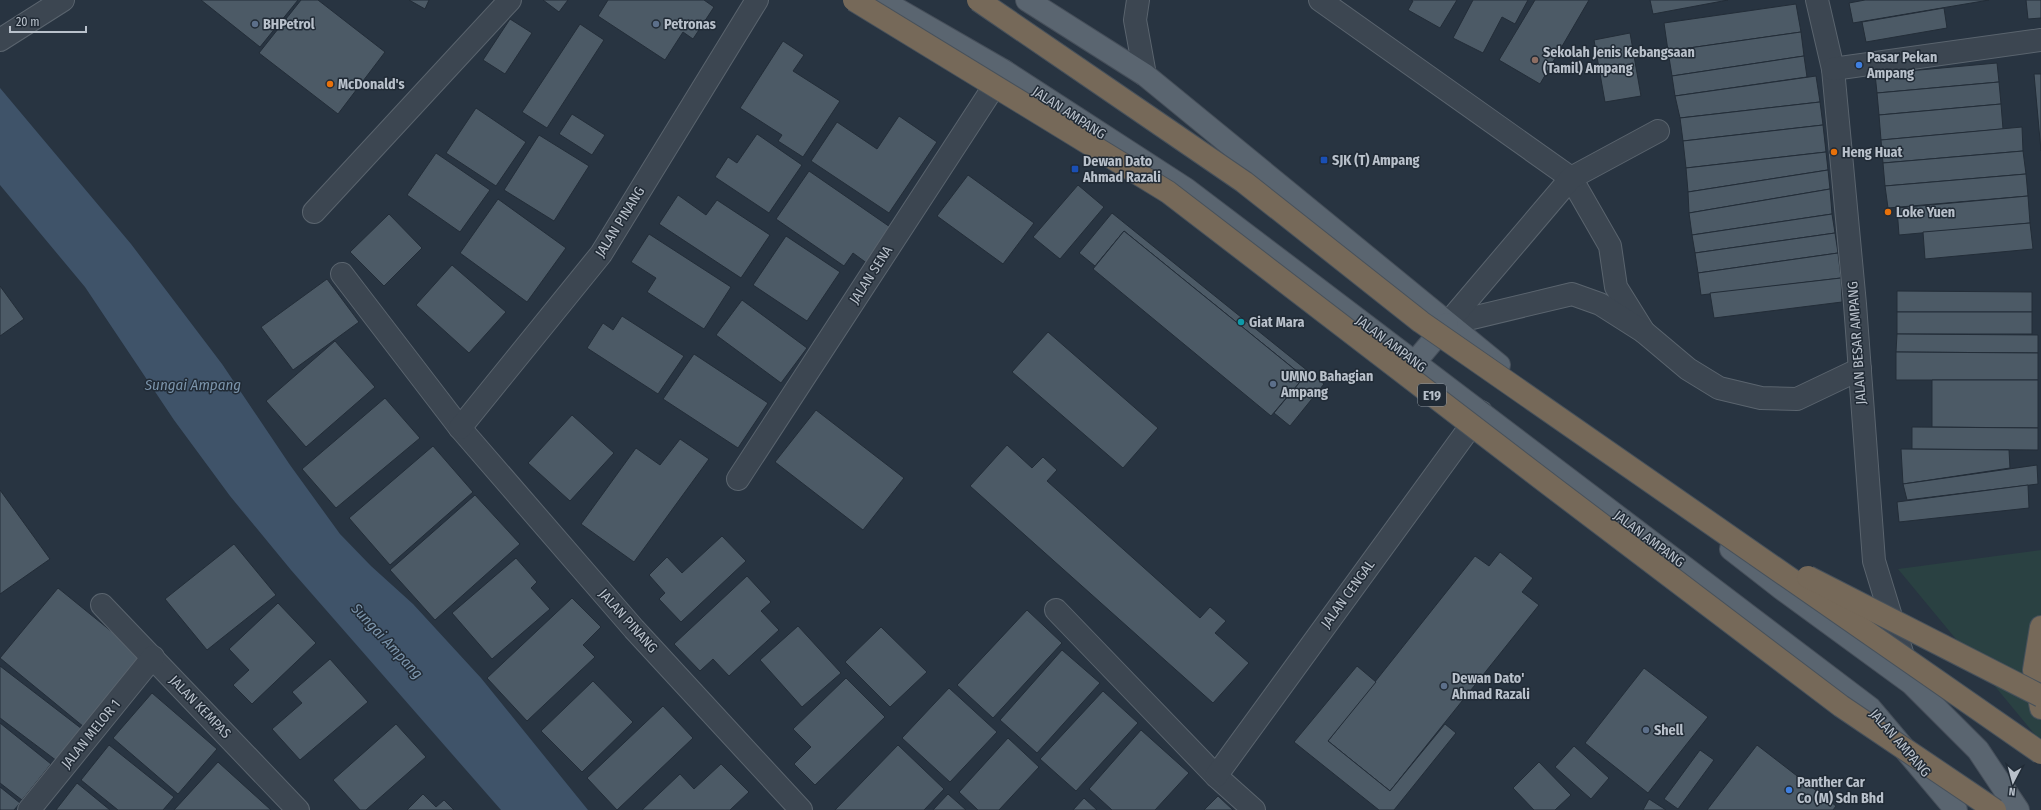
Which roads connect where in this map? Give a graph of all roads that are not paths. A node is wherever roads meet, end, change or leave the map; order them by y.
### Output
1 (63, 0) edge
2 (510, 0) edge
3 (757, 0) edge
4 (854, 0) edge
5 (881, 0) edge
6 (978, 0) edge
7 (1028, 0) edge
8 (1138, 0) edge
9 (1320, 0) edge
10 (1818, 0) edge
11 (0, 40) edge
12 (2041, 40) edge
13 (1833, 69) junction
14 (1004, 71) junction
15 (1145, 75) junction
16 (1658, 131) dead end
17 (1571, 178) junction
18 (314, 212) dead end
19 (342, 274) dead end
20 (1447, 324) junction
21 (1644, 332) junction
22 (1415, 362) junction
23 (1860, 369) junction
24 (1481, 412) junction
25 (460, 428) junction
26 (738, 479) dead end
27 (1730, 537) junction
28 (102, 605) dead end
29 (1056, 610) dead end
30 (2041, 627) edge
31 (153, 657) junction
32 (1911, 683) junction
33 (2041, 696) edge
34 (2041, 708) edge
35 (2041, 753) edge
36 (1216, 776) junction
37 (29, 810) edge
38 (298, 810) edge
39 (801, 810) edge
40 (1254, 810) edge
41 (1956, 810) edge
42 (1996, 810) edge
43 (2018, 810) edge

1 - 11 street
2 - 18 street
3 - 25 street, JALAN PINANG
4 - 42 highway, E19, bridge
5 - 14 main road, JALAN AMPANG
6 - 27 highway, bridge
7 - 15 main road
8 - 15 street
9 - 17 street
10 - 13 street, JALAN BESAR AMPANG
12 - 13 street
13 - 23 street, JALAN BESAR AMPANG
14 - 22 main road, JALAN AMPANG
14 - 26 street, JALAN SENA
15 - 20 main road
16 - 17 street
17 - 20 street
17 - 21 street
19 - 25 street, JALAN PINANG
20 - 21 street
20 - 22 main road
20 - 32 main road
21 - 23 street
22 - 24 main road, JALAN AMPANG
23 - 32 street, JALAN BESAR AMPANG
24 - 36 street, JALAN CENGAL
24 - 41 main road, JALAN AMPANG
25 - 39 street, JALAN PINANG
27 - 33 highway, bridge
27 - 35 highway, bridge
28 - 31 street, JALAN KEMPAS
29 - 36 street
30 - 34 highway
31 - 37 street, JALAN MELOR 1
31 - 38 street, JALAN KEMPAS
32 - 43 main road
36 - 40 street

